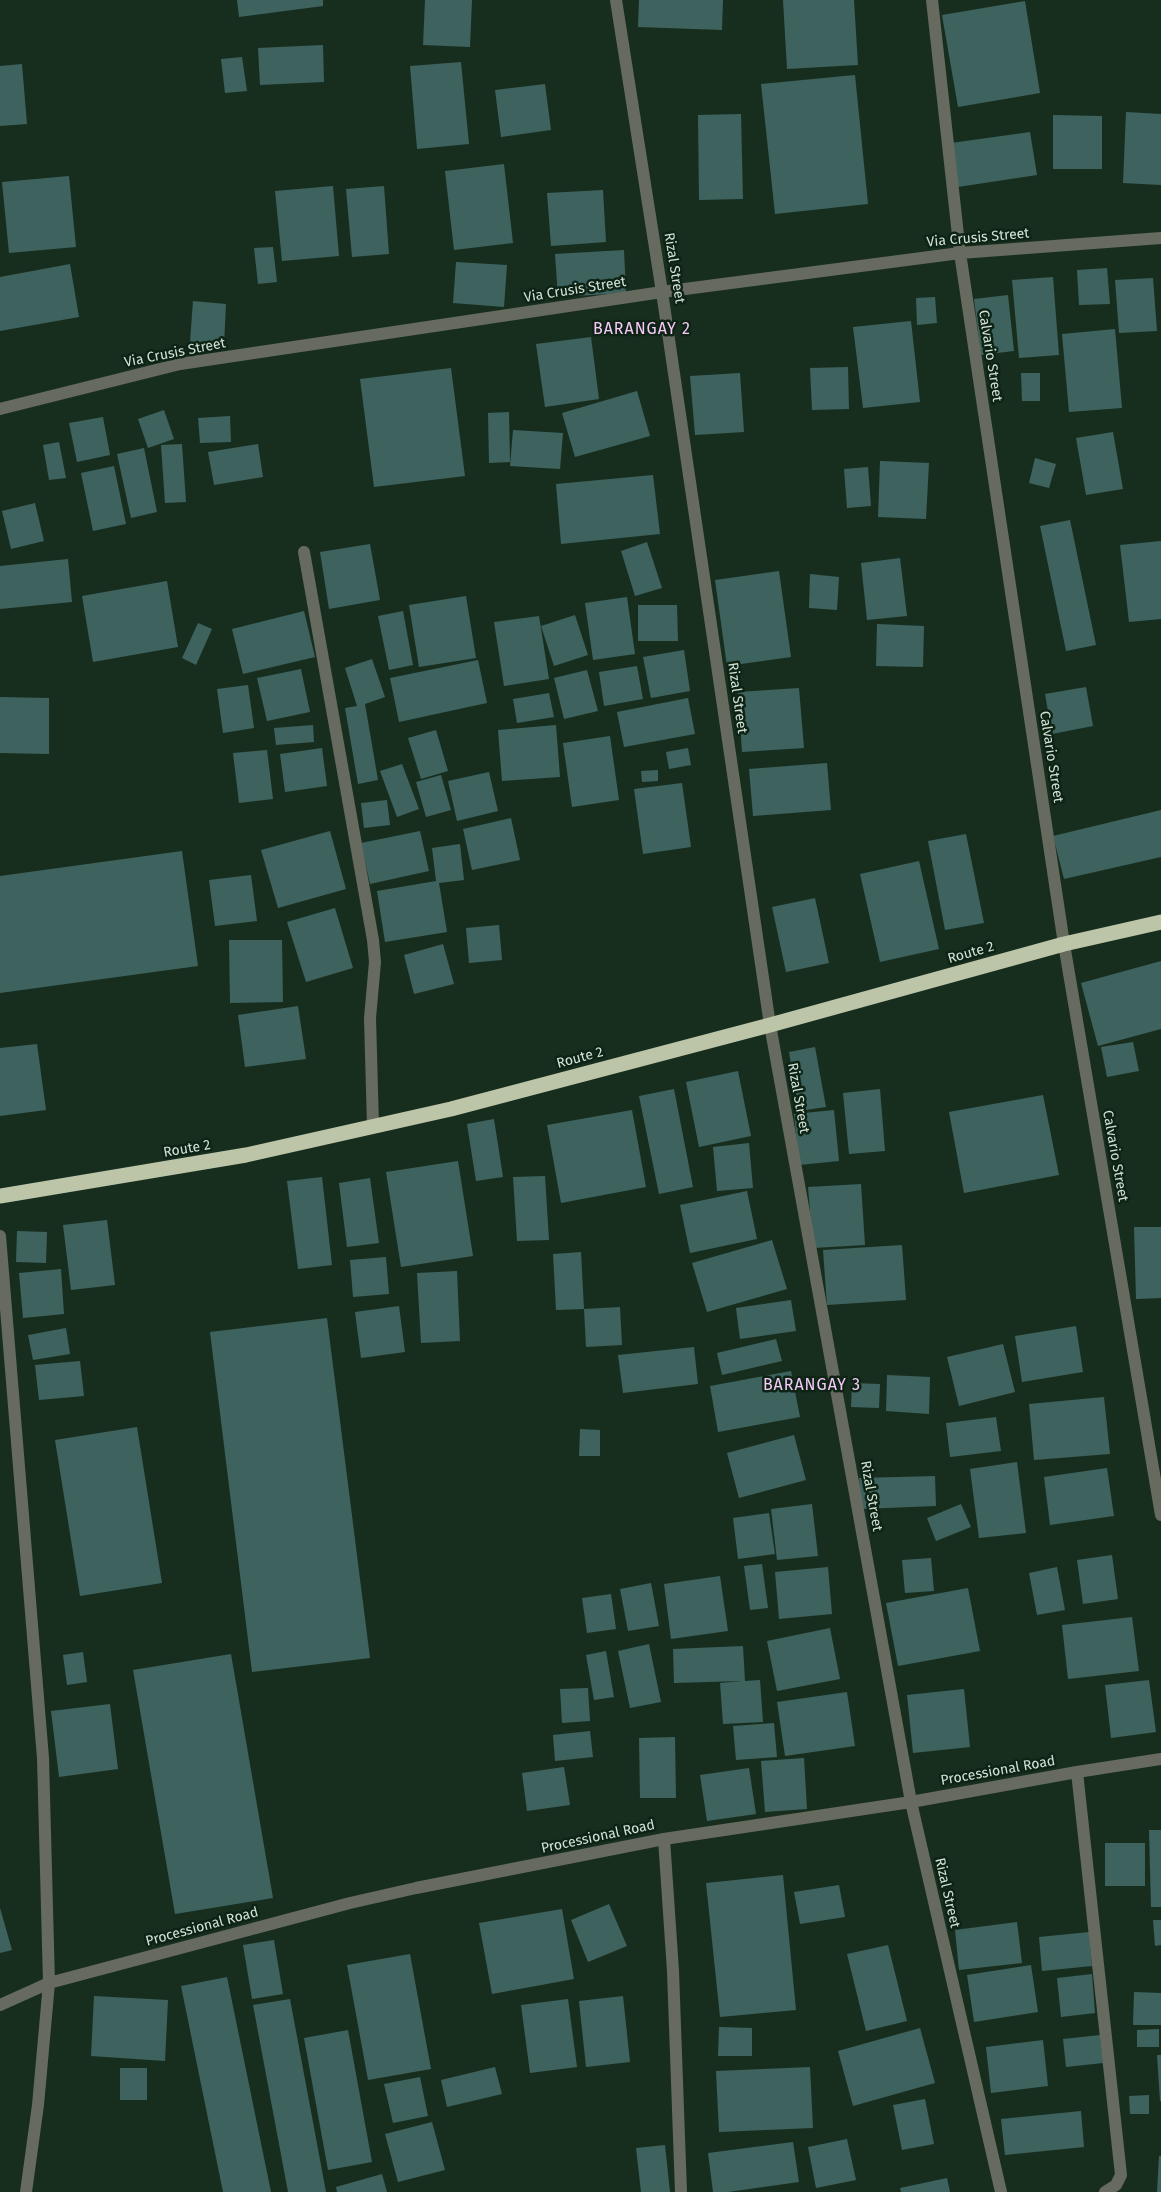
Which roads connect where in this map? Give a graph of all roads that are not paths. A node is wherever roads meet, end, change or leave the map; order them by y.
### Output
1 (616, 0) edge
2 (932, 0) edge
3 (1161, 238) edge
4 (960, 253) junction
5 (662, 292) junction
6 (0, 409) edge
7 (304, 552) dead end
8 (1161, 922) edge
9 (1064, 944) junction
10 (770, 1025) junction
11 (373, 1126) junction
12 (0, 1196) edge
13 (0, 1236) edge
14 (1161, 1515) edge
15 (1161, 1760) edge
16 (1077, 1772) junction
17 (911, 1802) junction
18 (664, 1839) junction
19 (49, 1983) junction
20 (0, 2005) edge
21 (26, 2192) edge
22 (681, 2192) edge
23 (1001, 2192) edge
24 (1106, 2192) edge

1 - 5 street, Rizal Street
2 - 4 street, Calvario Street
3 - 4 street, Via Crusis Street
4 - 5 street, Via Crusis Street
4 - 9 street, Calvario Street
5 - 6 street, Via Crusis Street
5 - 10 street, Rizal Street
7 - 11 street
8 - 9 highway, Route 2
9 - 10 highway, Route 2
9 - 14 street, Calvario Street
10 - 11 highway, Route 2
10 - 17 street, Rizal Street
11 - 12 highway, Route 2
13 - 19 street
15 - 16 street, Processional Road
16 - 17 street, Processional Road
16 - 24 street
17 - 18 street, Processional Road
17 - 23 street, Rizal Street
18 - 19 street, Processional Road
18 - 22 street
19 - 20 street, Processional Road
19 - 21 street

